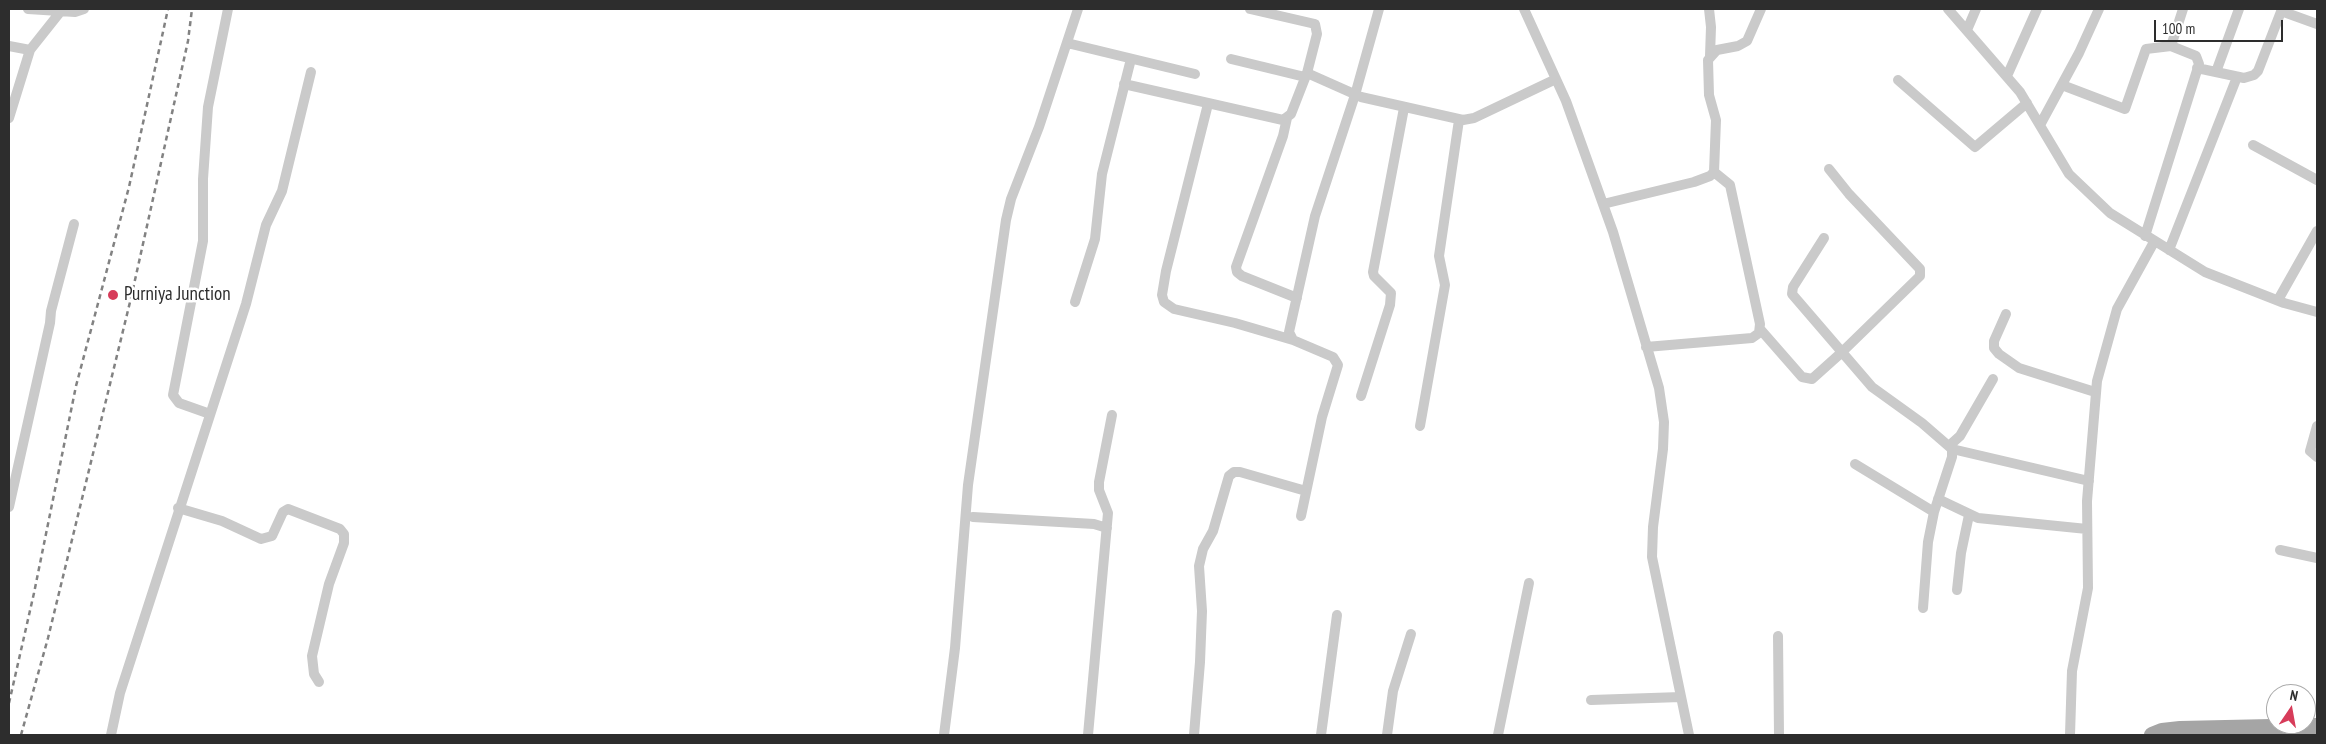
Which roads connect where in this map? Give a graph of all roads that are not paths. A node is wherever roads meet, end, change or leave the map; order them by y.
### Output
1 (28, 9) edge
2 (84, 9) edge
3 (228, 9) edge
4 (1078, 9) edge
5 (1250, 9) edge
6 (1379, 9) edge
7 (1524, 9) edge
8 (1709, 9) edge
9 (1761, 9) edge
10 (1948, 9) edge
11 (1976, 9) edge
12 (2038, 9) edge
13 (2099, 9) edge
14 (2183, 9) edge
15 (2239, 9) edge
16 (2282, 10) edge
17 (61, 11) junction
18 (2317, 24) edge
19 (1967, 30) junction
20 (1067, 43) junction
21 (9, 46) edge
22 (2171, 46) junction
23 (30, 50) junction
24 (1710, 56) junction
25 (1131, 58) junction
26 (1231, 58) dead end
27 (2198, 68) junction
28 (311, 72) dead end
29 (2216, 72) junction
30 (1195, 74) dead end
31 (1306, 75) junction
32 (2007, 76) junction
33 (2237, 77) junction
34 (1556, 79) junction
35 (1898, 80) dead end
36 (1124, 84) junction
37 (2062, 85) junction
38 (1355, 95) junction
39 (2027, 103) junction
40 (1208, 104) junction
41 (1404, 108) junction
42 (9, 118) edge
43 (1287, 118) junction
44 (1459, 120) junction
45 (2040, 125) junction
46 (2253, 145) dead end
47 (1829, 169) dead end
48 (1714, 172) junction
49 (2317, 180) edge
50 (1603, 204) junction
51 (74, 224) dead end
52 (2317, 231) edge
53 (1824, 238) dead end
54 (2150, 239) junction
55 (2169, 250) junction
56 (1297, 298) junction
57 (2278, 300) junction
58 (1075, 302) dead end
59 (2317, 312) edge
60 (2006, 314) dead end
61 (1760, 329) junction
62 (1292, 340) junction
63 (1646, 347) junction
64 (1841, 353) junction
65 (1994, 379) dead end
66 (2095, 392) junction
67 (1361, 396) dead end
68 (210, 414) junction
69 (1112, 415) dead end
70 (1420, 426) dead end
71 (2317, 426) edge
72 (1951, 447) junction
73 (2317, 457) edge
74 (1855, 464) dead end
75 (2089, 481) junction
76 (1306, 491) junction
77 (1938, 499) junction
78 (9, 507) edge
79 (178, 508) junction
80 (1934, 512) junction
81 (1969, 515) junction
82 (1301, 516) dead end
83 (973, 517) dead end
84 (1107, 528) junction
85 (2087, 529) junction
86 (2280, 550) dead end
87 (2317, 558) edge
88 (1529, 583) dead end
89 (1957, 590) dead end
90 (1923, 608) dead end
91 (1337, 615) dead end
92 (1411, 634) dead end
93 (1778, 636) dead end
94 (319, 682) dead end
95 (1681, 697) junction
96 (1591, 700) dead end
97 (2317, 726) edge
98 (111, 735) edge
99 (944, 735) edge
100 (1088, 735) edge
101 (1194, 735) edge
102 (1322, 735) edge
103 (1387, 735) edge
104 (1498, 735) edge
105 (1689, 735) edge
106 (1779, 735) edge
107 (2070, 735) edge
108 (2152, 735) edge

1 - 17 street
2 - 17 street
3 - 68 street
4 - 20 street
5 - 31 street
6 - 38 street
7 - 34 street
8 - 24 street
9 - 24 street
10 - 19 street
11 - 19 street
12 - 32 street
13 - 37 street
14 - 22 street
15 - 29 street
16 - 18 street
16 - 33 street
17 - 23 street
19 - 32 street
20 - 25 street
20 - 99 street
21 - 23 street
22 - 27 street
22 - 37 street
23 - 42 street
24 - 48 street
25 - 30 street
25 - 36 street
26 - 31 street
27 - 29 street
27 - 54 street
28 - 68 street
29 - 33 street
31 - 38 street
31 - 43 street
32 - 39 street
33 - 55 street
34 - 44 street
34 - 50 street
35 - 39 street
36 - 40 street
36 - 58 street
37 - 45 street
38 - 41 street
38 - 56 street
39 - 45 street
40 - 43 street
40 - 62 street
41 - 44 street
41 - 67 street
43 - 56 street
44 - 70 street
45 - 54 street
46 - 49 street
47 - 64 street
48 - 50 street
48 - 61 street
50 - 63 street
51 - 78 street
52 - 57 street
53 - 64 street
54 - 55 street
54 - 66 street
55 - 57 street
56 - 62 street
57 - 59 street
60 - 66 street
61 - 63 street
61 - 64 street
62 - 76 street
63 - 95 street
64 - 72 street
65 - 72 street
66 - 75 street
68 - 79 street
69 - 84 street
71 - 73 street
72 - 75 street
72 - 77 street
74 - 80 street
75 - 85 street
76 - 82 street
76 - 101 street
77 - 80 street
77 - 81 street
79 - 94 street
79 - 98 street
80 - 90 street
81 - 85 street
81 - 89 street
83 - 84 street
84 - 100 street
85 - 107 street
86 - 87 street
88 - 104 street
91 - 102 street
92 - 103 street
93 - 106 street
95 - 96 street
95 - 105 street
97 - 108 main road

